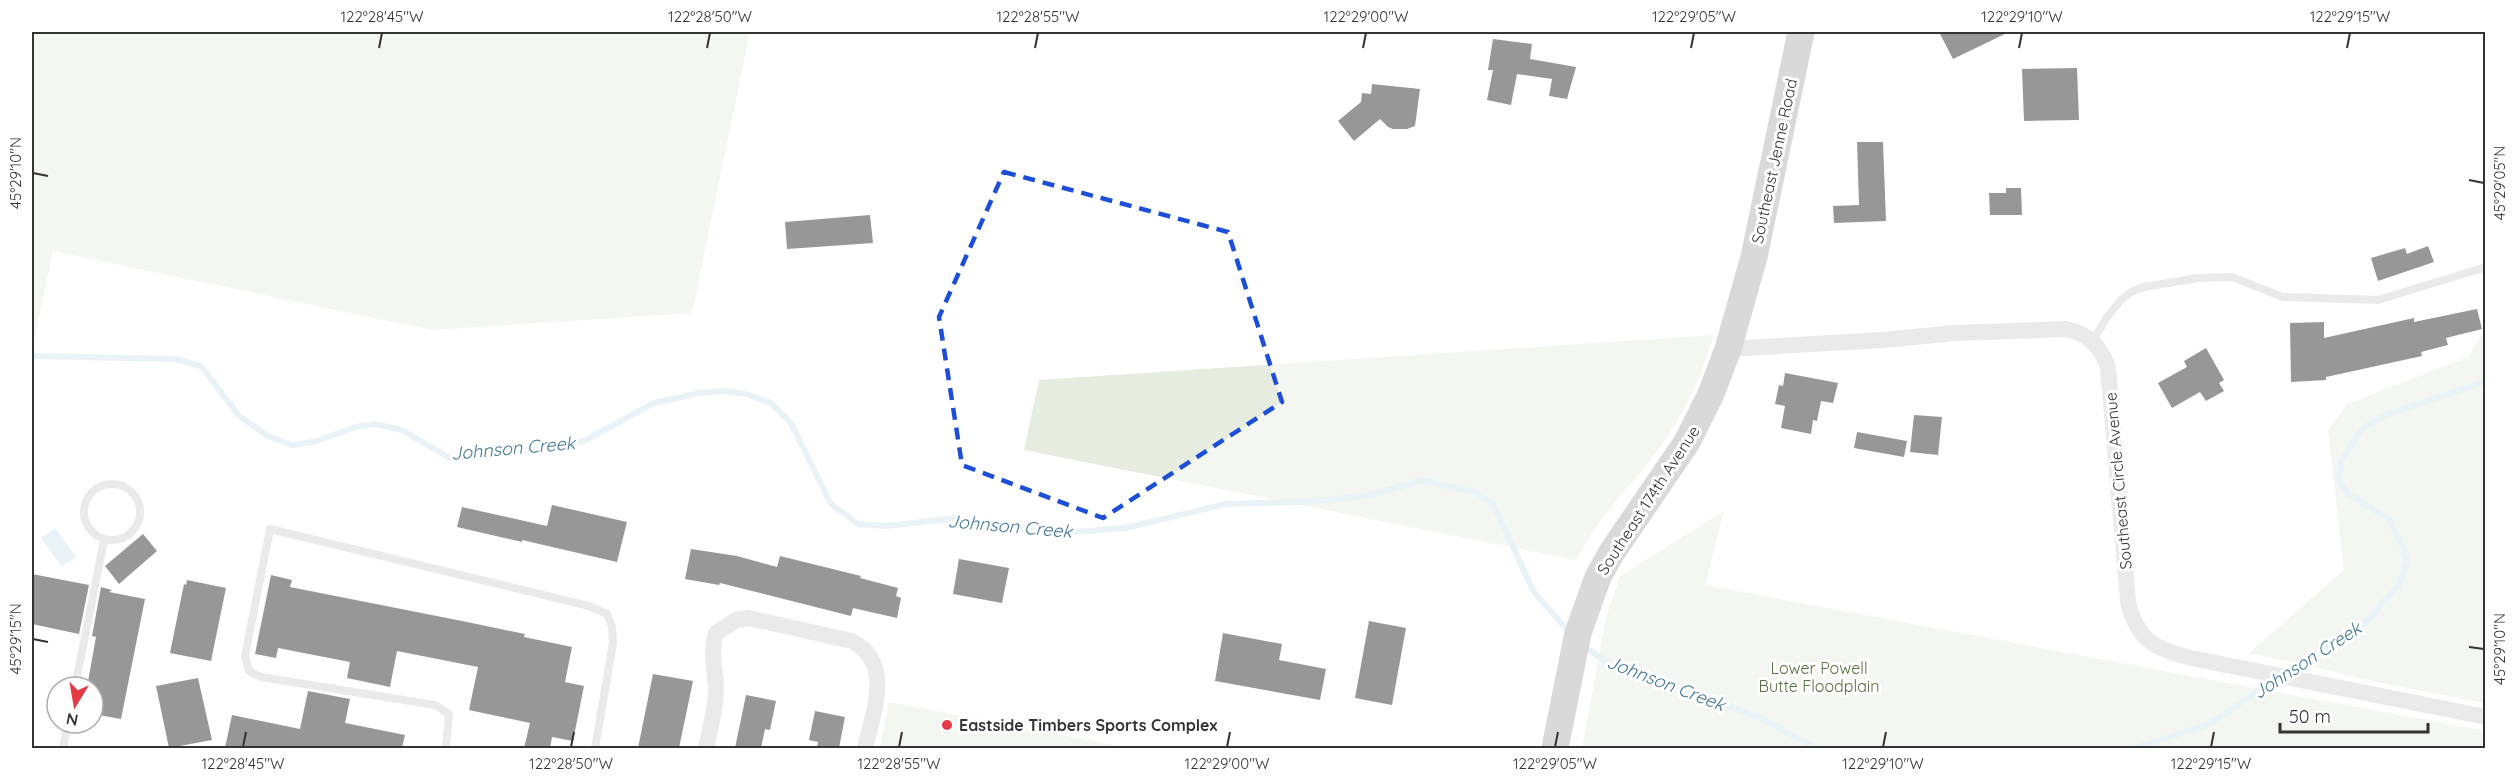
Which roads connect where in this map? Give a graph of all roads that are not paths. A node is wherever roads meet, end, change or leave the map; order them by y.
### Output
1 (1801, 32) edge
2 (2486, 267) edge
3 (1746, 290) joint
4 (2093, 341) junction
5 (1728, 349) junction
6 (104, 540) junction
7 (77, 675) edge
8 (2486, 717) edge
9 (446, 748) edge
10 (595, 748) edge
11 (706, 748) edge
12 (865, 748) edge
13 (1556, 748) edge

1 - 3 main road, Southeast Jenne Road
2 - 4 lane
3 - 5 main road, Southeast 174th Avenue
4 - 5 street
4 - 8 street, Southeast Circle Avenue
5 - 13 main road, Southeast 174th Avenue
6 - 6 lane
6 - 7 lane
9 - 10 lane
11 - 12 street

